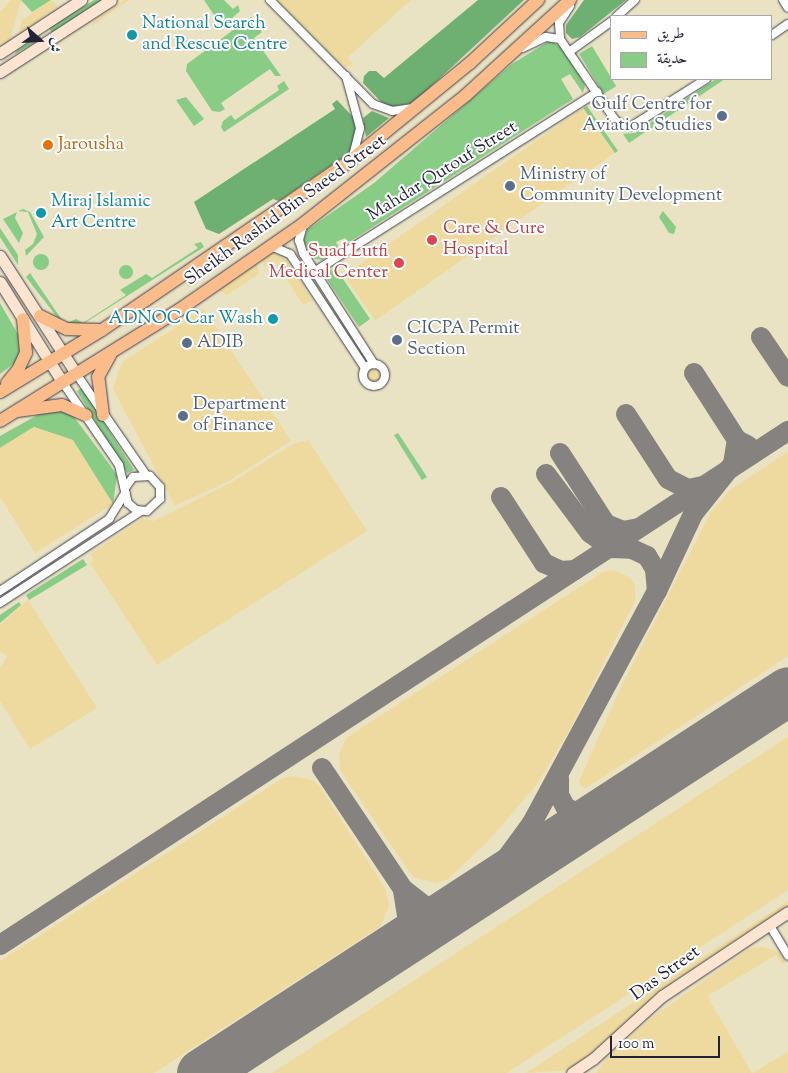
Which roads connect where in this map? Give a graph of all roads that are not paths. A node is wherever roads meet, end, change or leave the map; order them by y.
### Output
1 (81, 0) edge
2 (111, 0) edge
3 (270, 0) edge
4 (538, 0) edge
5 (570, 0) edge
6 (574, 0) edge
7 (635, 0) edge
8 (783, 0) edge
9 (788, 8) edge
10 (618, 15) edge
11 (610, 22) edge
12 (788, 24) edge
13 (773, 34) edge
14 (560, 39) junction
15 (12, 45) junction
16 (569, 52) junction
17 (0, 53) edge
18 (513, 53) junction
19 (22, 57) junction
20 (0, 72) edge
21 (346, 76) junction
22 (704, 80) edge
23 (597, 92) junction
24 (415, 108) junction
25 (351, 160) junction
26 (304, 223) junction
27 (269, 246) junction
28 (0, 256) edge
29 (315, 272) junction
30 (306, 277) junction
31 (0, 282) edge
32 (40, 316) junction
33 (23, 319) junction
34 (102, 330) junction
35 (355, 334) junction
36 (346, 339) junction
37 (113, 351) junction
38 (64, 352) junction
39 (49, 361) junction
40 (374, 364) junction
41 (365, 368) junction
42 (75, 372) junction
43 (61, 380) junction
44 (0, 391) edge
45 (12, 412) junction
46 (86, 415) junction
47 (103, 416) junction
48 (0, 420) edge
49 (146, 475) junction
50 (125, 491) junction
51 (141, 511) junction
52 (0, 591) edge
53 (0, 603) edge
54 (788, 912) edge
55 (788, 918) edge
56 (772, 929) junction
57 (788, 956) edge
58 (572, 1073) edge
59 (588, 1073) edge

1 - 15 street
2 - 19 street
3 - 21 street
4 - 24 main road, Sheikh Rashid Bin Saeed Street
5 - 18 main road, Sheikh Rashid Bin Saeed Street
6 - 14 street
7 - 10 street
8 - 9 street
11 - 16 street
12 - 13 street
14 - 16 street
14 - 18 street
15 - 17 street
15 - 19 street
16 - 23 street
18 - 26 main road, Sheikh Rashid Bin Saeed Street
19 - 20 street
21 - 24 street
21 - 25 street
22 - 23 street
23 - 29 street, Mahdar Qutouf Street
24 - 25 main road, Sheikh Rashid Bin Saeed Street
25 - 34 main road, Sheikh Rashid Bin Saeed Street
26 - 27 main road, Sheikh Rashid Bin Saeed Street
26 - 29 street
27 - 30 street
27 - 37 main road, Sheikh Rashid Bin Saeed Street
28 - 32 street
29 - 30 street, Mahdar Qutouf Street
29 - 35 street
30 - 36 street
31 - 33 street
32 - 34 main road
32 - 38 street
33 - 39 street
33 - 44 main road
34 - 38 main road, Sheikh Rashid Bin Saeed Street
35 - 36 street
35 - 40 street
36 - 41 street
37 - 42 main road, Sheikh Rashid Bin Saeed Street
37 - 47 main road
38 - 39 main road, Sheikh Rashid Bin Saeed Street
38 - 42 street
39 - 43 street
39 - 44 main road, Sheikh Rashid Bin Saeed Street
40 - 41 street
40 - 41 street
42 - 43 main road, Sheikh Rashid Bin Saeed Street
42 - 47 street
43 - 45 main road, Sheikh Rashid Bin Saeed Street
43 - 46 street
45 - 46 main road
45 - 48 main road, Sheikh Rashid Bin Saeed Street
46 - 50 street
47 - 49 street
49 - 50 street
49 - 51 street
50 - 51 street
50 - 52 street
51 - 53 street
54 - 58 street, Das Street
55 - 56 street, Das Street
56 - 57 street
56 - 59 street, Das Street

